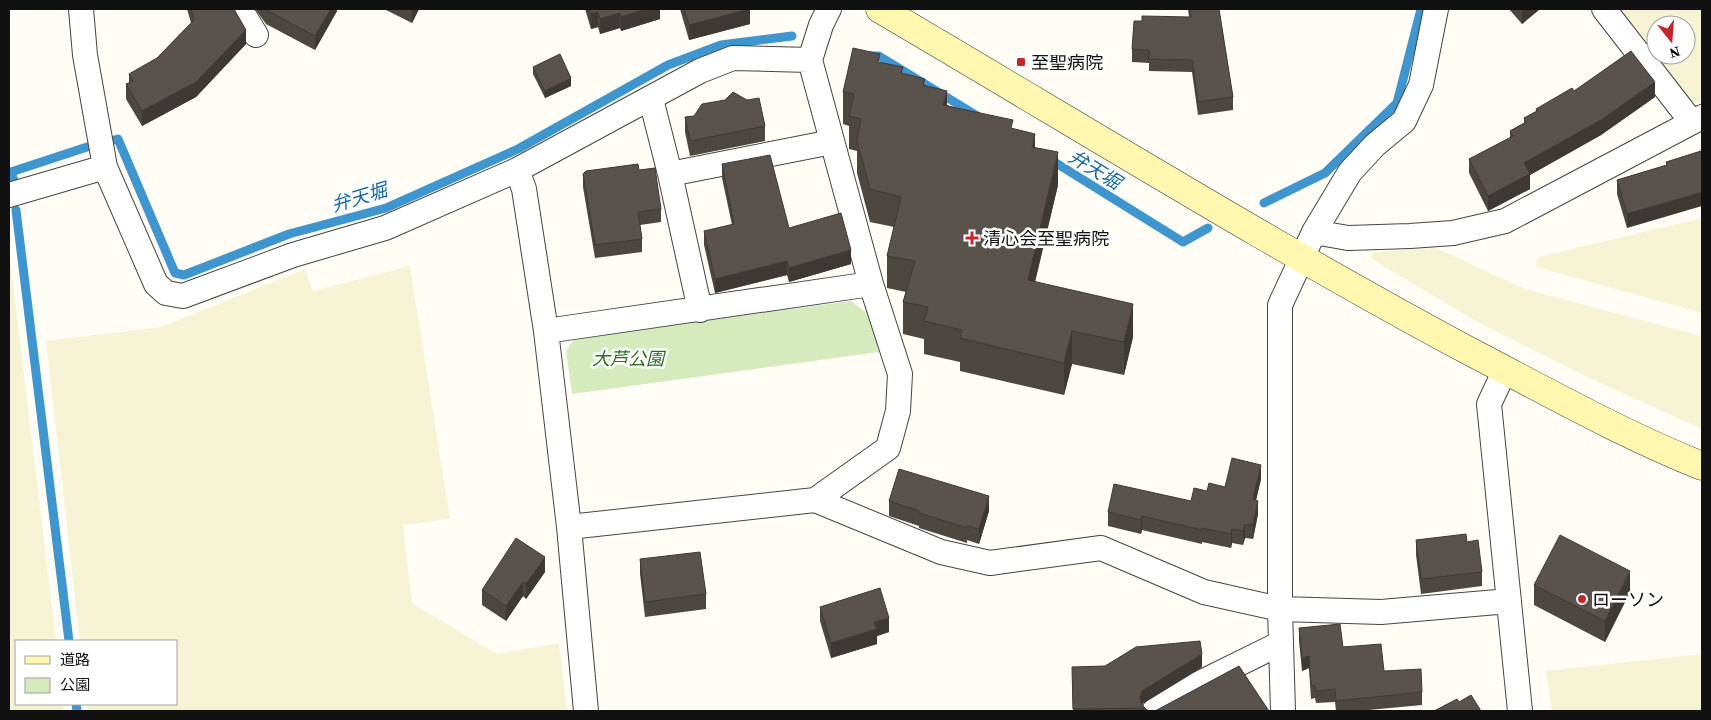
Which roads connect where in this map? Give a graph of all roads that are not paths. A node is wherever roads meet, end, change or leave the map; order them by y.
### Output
1 (81, 9) edge
2 (240, 9) edge
3 (829, 9) edge
4 (880, 9) edge
5 (1436, 9) edge
6 (1604, 9) edge
7 (256, 35) dead end
8 (810, 60) junction
9 (651, 99) junction
10 (1696, 119) edge
11 (832, 142) junction
12 (102, 151) junction
13 (517, 170) junction
14 (670, 174) junction
15 (9, 195) edge
16 (1314, 232) junction
17 (1301, 258) junction
18 (871, 284) junction
19 (700, 310) junction
20 (546, 331) junction
21 (1505, 370) junction
22 (1702, 466) edge
23 (815, 500) junction
24 (569, 527) junction
25 (1509, 601) junction
26 (1280, 609) junction
27 (1281, 643) junction
28 (586, 711) edge
29 (1154, 711) edge
30 (1284, 711) edge
31 (1520, 711) edge

1 - 12 street
2 - 7 street
3 - 8 street
4 - 17 street
5 - 16 street
6 - 10 street
8 - 9 street
8 - 11 street
9 - 13 street
9 - 14 street
10 - 16 street
11 - 14 street
11 - 18 street
12 - 13 street
12 - 15 street
13 - 20 street
14 - 19 street
16 - 17 street
17 - 21 street
17 - 26 street
18 - 19 street
18 - 23 street
19 - 20 street
20 - 24 street
21 - 22 street
21 - 25 street
23 - 24 street
23 - 26 street
24 - 28 street
25 - 26 street
25 - 31 street
26 - 27 street
27 - 29 street
27 - 30 street

